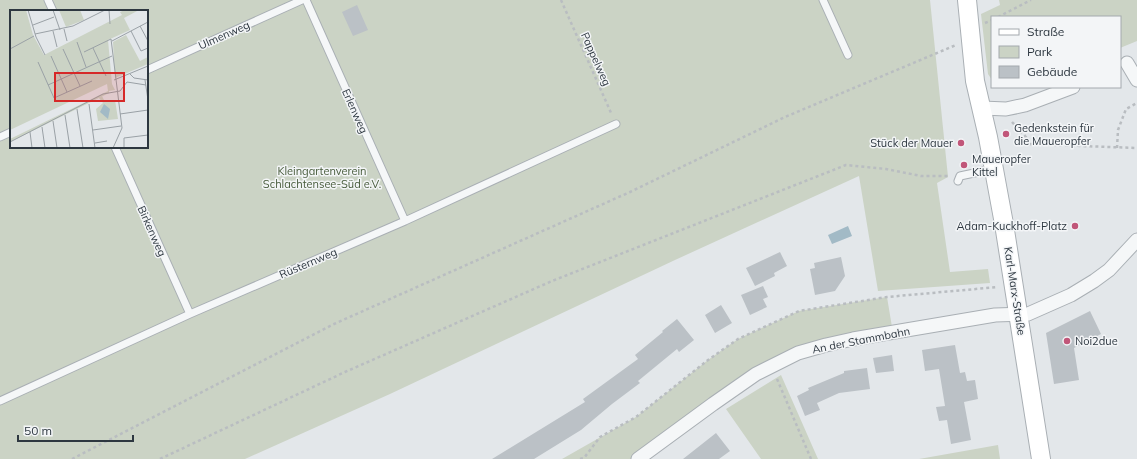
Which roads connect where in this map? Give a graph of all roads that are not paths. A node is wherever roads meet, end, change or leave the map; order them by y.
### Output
1 (48, 0) edge
2 (302, 0) edge
3 (306, 0) edge
4 (823, 0) edge
5 (967, 0) edge
6 (53, 10) edge
7 (848, 55) dead end
8 (1128, 63) edge
9 (148, 70) edge
10 (1137, 80) edge
11 (1070, 88) edge
12 (982, 108) junction
13 (616, 124) road end
14 (10, 132) edge
15 (0, 137) edge
16 (114, 148) edge
17 (994, 169) junction
18 (959, 178) road end
19 (405, 221) junction
20 (1137, 240) edge
21 (190, 314) junction
22 (1019, 315) junction
23 (0, 401) edge
24 (638, 459) edge
25 (1041, 459) edge

1 - 6 lane
2 - 9 lane, Ulmenweg
3 - 19 lane, Erlenweg
4 - 7 lane
5 - 12 street, Karl-Marx-Straße
8 - 10 street
11 - 12 street
12 - 17 street, Karl-Marx-Straße
13 - 19 lane, Rüsternweg
14 - 15 lane
16 - 21 lane, Birkenweg
17 - 18 lane
17 - 22 street, Karl-Marx-Straße
19 - 21 lane, Rüsternweg
20 - 22 street, An der Stammbahn
21 - 23 lane, Rüsternweg
22 - 24 street, An der Stammbahn
22 - 25 street, Karl-Marx-Straße

